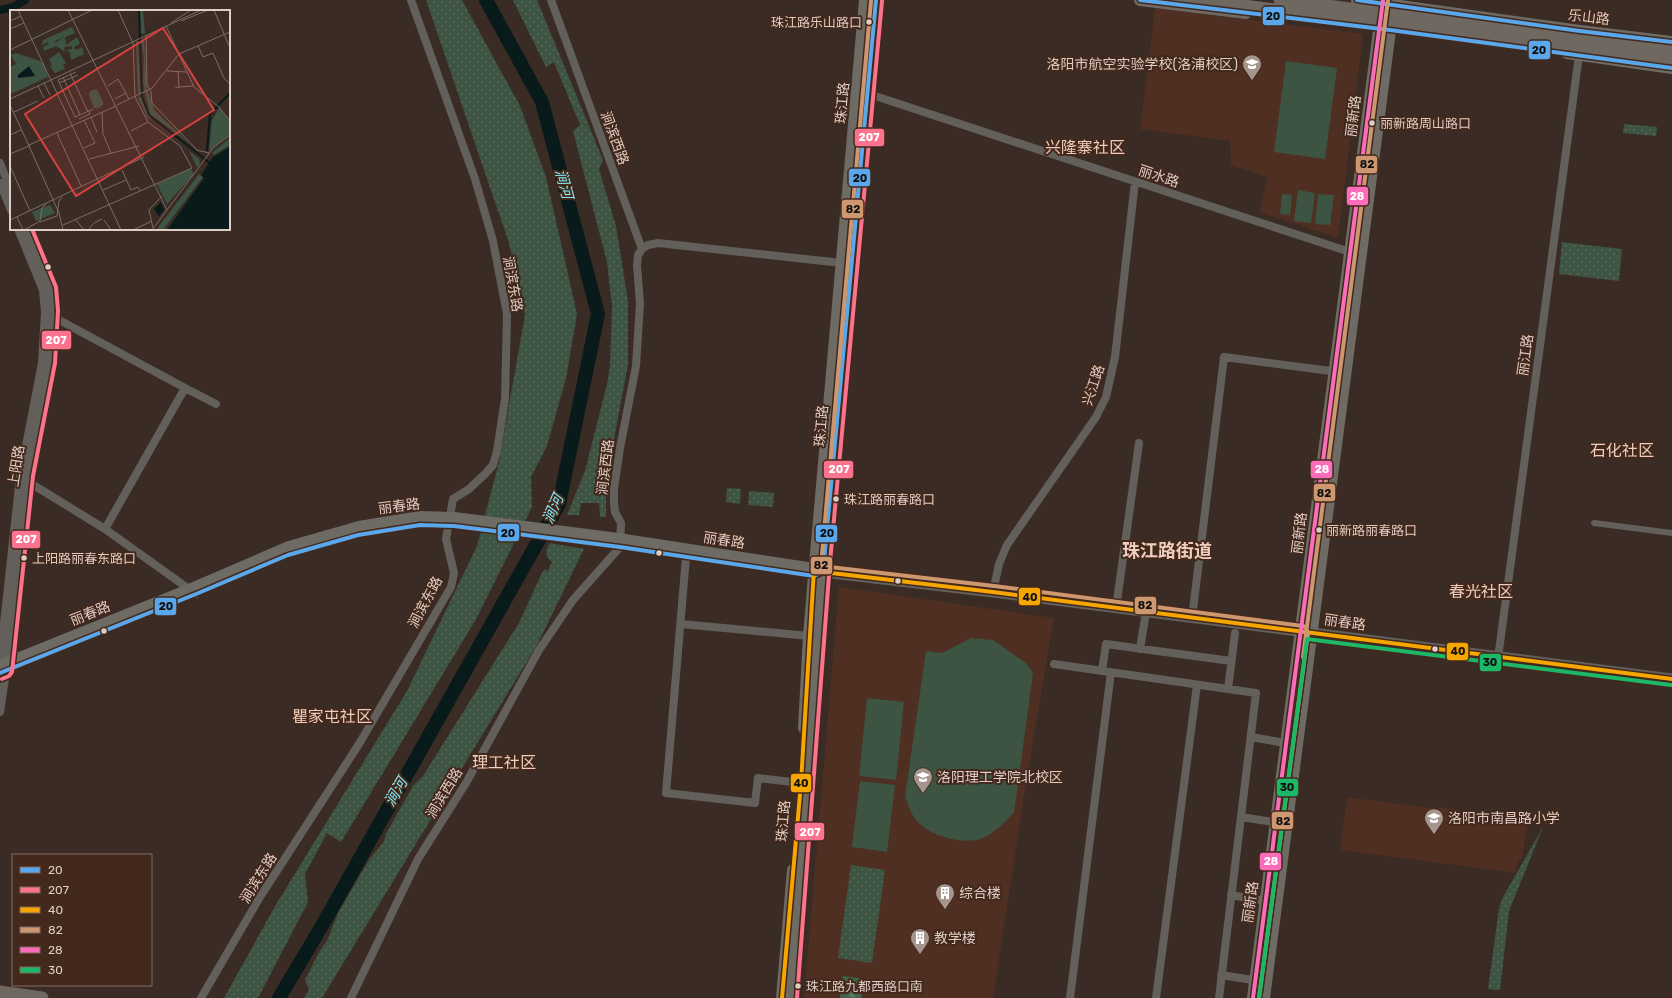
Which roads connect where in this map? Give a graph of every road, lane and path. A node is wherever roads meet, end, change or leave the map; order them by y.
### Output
1 (411, 0) edge
2 (550, 0) edge
3 (865, 0) edge
4 (876, 0) edge
5 (1140, 0) edge
6 (1196, 0) edge
7 (1280, 0) edge
8 (1357, 0) edge
9 (1388, 13) edge
10 (1672, 42) edge
11 (1672, 51) edge
12 (1579, 55) junction
13 (1672, 59) edge
14 (1672, 68) edge
15 (862, 92) junction
16 (0, 163) edge
17 (1135, 182) junction
18 (0, 183) edge
19 (10, 188) edge
20 (10, 208) edge
21 (18, 230) edge
22 (26, 230) edge
23 (642, 249) junction
24 (1356, 254) junction
25 (842, 263) junction
26 (48, 314) junction
27 (1341, 373) junction
28 (185, 388) junction
29 (216, 404) dead end
30 (1139, 444) dead end
31 (23, 479) junction
32 (451, 522) junction
33 (1594, 523) dead end
34 (105, 529) junction
35 (1672, 533) edge
36 (619, 543) junction
37 (686, 557) junction
38 (817, 572) junction
39 (192, 592) junction
40 (993, 592) junction
41 (1116, 608) junction
42 (1146, 612) junction
43 (1192, 618) junction
44 (681, 624) junction
45 (1307, 632) junction
46 (1235, 633) dead end
47 (809, 636) junction
48 (1140, 649) junction
49 (1498, 658) junction
50 (1232, 661) junction
51 (1054, 664) dead end
52 (3, 667) edge
53 (1102, 671) junction
54 (1111, 672) junction
55 (1672, 679) edge
56 (1197, 685) junction
57 (1228, 689) junction
58 (0, 712) edge
59 (1250, 738) junction
60 (1292, 744) junction
61 (801, 783) junction
62 (1241, 817) junction
63 (1282, 824) junction
64 (1231, 895) junction
65 (1271, 902) junction
66 (1221, 975) junction
67 (1261, 981) junction
68 (0, 992) edge
69 (42, 998) edge
70 (201, 998) edge
71 (351, 998) edge
72 (782, 998) edge
73 (791, 998) edge
74 (1070, 998) edge
75 (1156, 998) edge
76 (1218, 998) edge
77 (1253, 998) edge
78 (1264, 998) edge

1 - 32 street, 涧滨东路
2 - 23 street, 涧滨西路
3 - 15 main road, 珠江路
4 - 15 main road, 珠江路
5 - 9 main road, 乐山路
6 - 13 main road
7 - 11 main road
8 - 9 main road, 乐山路
9 - 10 main road, 乐山路
9 - 11 main road, 乐山路
9 - 12 main road, 乐山路
9 - 13 main road, 乐山路
9 - 24 main road, 丽新路
12 - 14 main road, 乐山路
12 - 49 street, 丽江路
15 - 17 street, 丽水路
15 - 25 main road, 珠江路
15 - 38 main road, 珠江路
16 - 19 street
17 - 24 street, 丽水路
17 - 40 street, 兴江路
18 - 20 street
21 - 26 street, 上阳路
22 - 26 street, 上阳路
23 - 25 street
23 - 36 street, 涧滨西路
24 - 27 main road, 丽新路
25 - 38 main road, 珠江路
26 - 28 street
26 - 31 street, 上阳路
27 - 43 street
27 - 45 main road, 丽新路
28 - 29 street
28 - 34 street
30 - 41 street
31 - 34 street
31 - 52 street, 上阳路
32 - 36 main road, 丽春路
32 - 39 main road, 丽春路
32 - 70 street, 涧滨东路
33 - 35 street
34 - 39 street
36 - 37 main road, 丽春路
36 - 38 main road, 丽春路
36 - 71 street, 涧滨西路
37 - 38 main road, 丽春路
37 - 44 street
38 - 40 street, 丽春路
38 - 47 main road, 珠江路
38 - 73 main road, 珠江路
39 - 52 main road, 丽春路
40 - 41 street, 丽春路
41 - 42 street, 丽春路
42 - 43 street, 丽春路
42 - 48 street
43 - 45 street, 丽春路
44 - 47 street
44 - 61 street
45 - 49 street, 丽春路
45 - 60 main road, 丽新路
46 - 50 street
47 - 61 main road, 珠江路
48 - 50 street
48 - 53 street
49 - 55 street, 丽春路
50 - 57 street
51 - 53 street
52 - 58 street, 上阳路
53 - 54 street
54 - 56 street
54 - 74 street
56 - 57 street
56 - 75 street
57 - 59 street
59 - 60 street
59 - 62 street
60 - 63 main road, 丽新路
61 - 72 main road, 珠江路
62 - 63 street
62 - 64 street
63 - 65 main road, 丽新路
64 - 65 street
64 - 66 street
65 - 67 main road, 丽新路
66 - 67 street
66 - 76 street
67 - 77 main road, 丽新路
67 - 78 main road, 丽新路
68 - 69 main road

